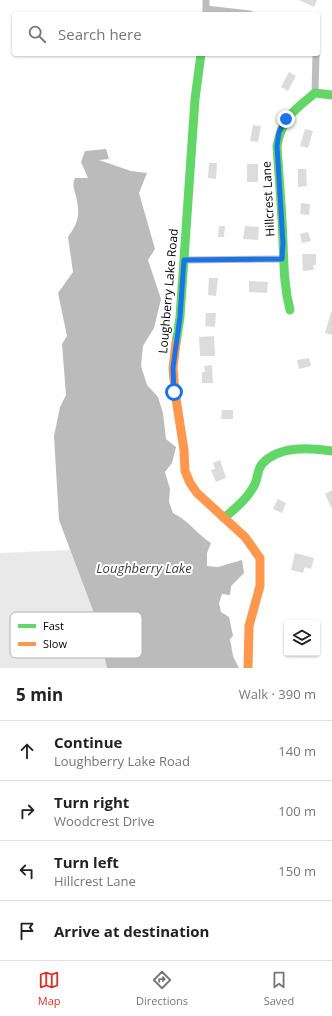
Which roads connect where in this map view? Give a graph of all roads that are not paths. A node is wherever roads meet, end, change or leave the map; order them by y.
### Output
1 (206, 0) edge
2 (206, 12) edge
3 (201, 56) edge
4 (316, 56) edge
5 (315, 93) junction
6 (332, 95) edge
7 (282, 259) junction
8 (184, 260) junction
9 (290, 310) dead end
10 (332, 451) edge
11 (224, 518) junction
12 (248, 668) edge

1 - 2 street
3 - 8 street, Loughberry Lake Road
4 - 5 street
5 - 6 street
5 - 7 street, Hillcrest Lane
7 - 8 street
7 - 9 street, Hillcrest Lane
8 - 11 street, Loughberry Lake Road
10 - 11 street
11 - 12 street, Loughberry Lake Road

